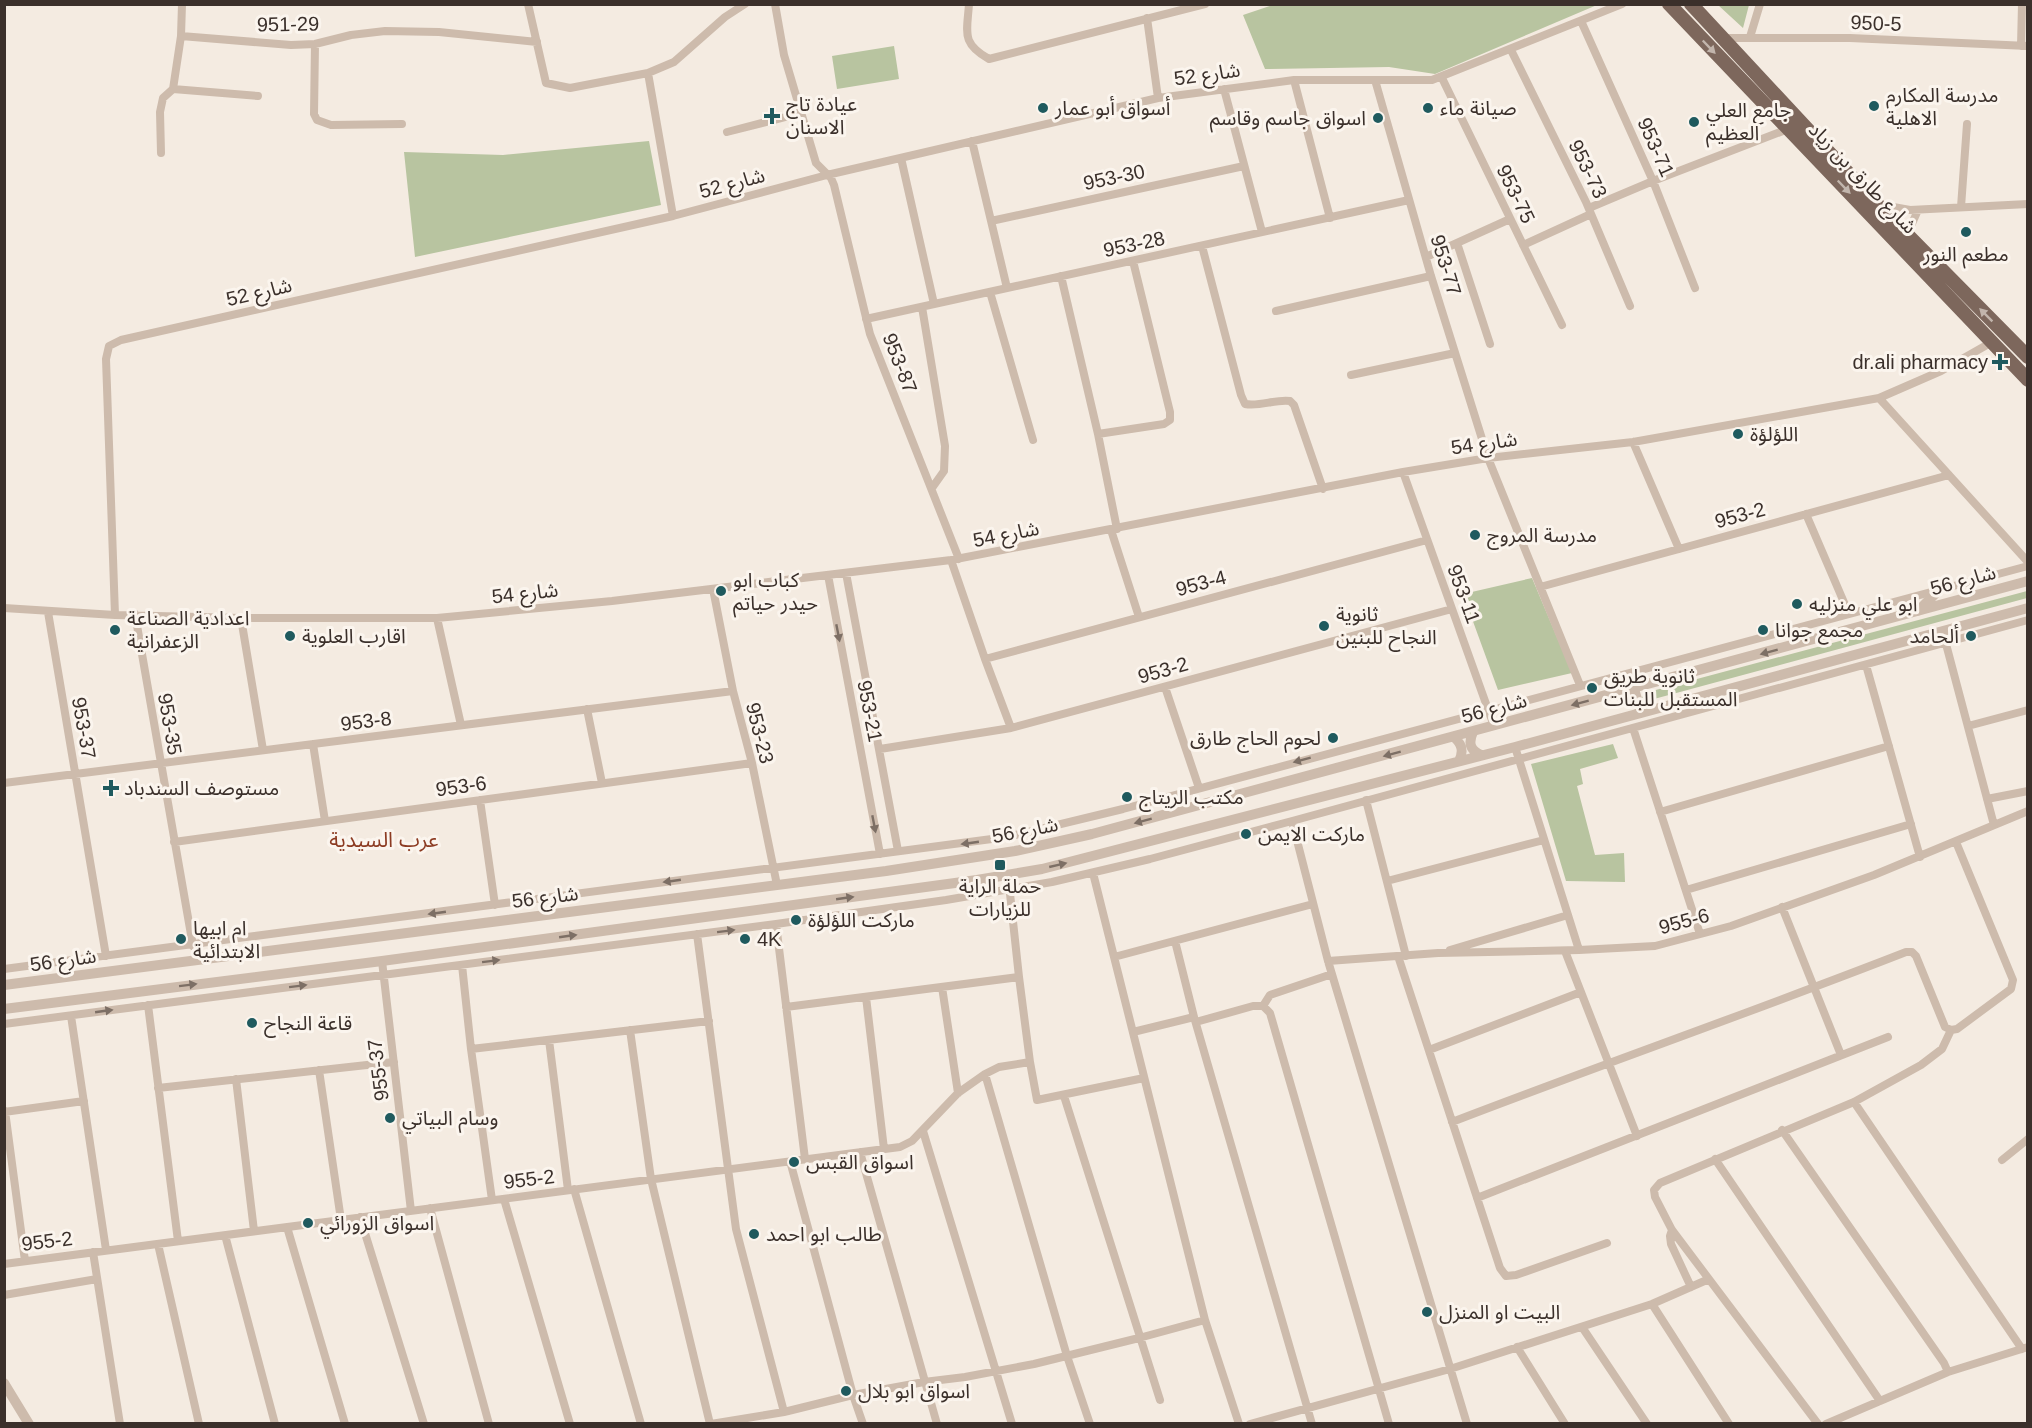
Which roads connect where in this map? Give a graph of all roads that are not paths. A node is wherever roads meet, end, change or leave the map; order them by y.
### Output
1 (182, 4) edge
2 (528, 4) edge
3 (745, 4) edge
4 (775, 4) edge
5 (969, 4) edge
6 (1205, 4) edge
7 (1622, 4) edge
8 (1669, 4) edge
9 (1691, 4) edge
10 (1760, 4) edge
11 (2022, 4) edge
12 (1147, 18) junction
13 (1581, 21) junction
14 (181, 36) junction
15 (1750, 37) junction
16 (1723, 38) junction
17 (537, 42) junction
18 (315, 44) junction
19 (2024, 46) edge
20 (1511, 50) junction
21 (648, 73) junction
22 (1442, 78) junction
23 (1294, 80) junction
24 (1375, 80) junction
25 (174, 89) junction
26 (1224, 89) junction
27 (258, 96) dead end
28 (1158, 98) junction
29 (801, 113) junction
30 (402, 124) dead end
31 (1967, 124) dead end
32 (1788, 129) junction
33 (727, 132) dead end
34 (972, 141) junction
35 (161, 153) dead end
36 (901, 158) junction
37 (1244, 166) junction
38 (827, 175) junction
39 (1653, 181) junction
40 (1409, 200) junction
41 (1877, 204) junction
42 (2028, 204) edge
43 (1961, 207) junction
44 (1918, 210) junction
45 (1590, 211) junction
46 (673, 216) junction
47 (1330, 218) junction
48 (1510, 219) junction
49 (991, 221) junction
50 (1262, 232) junction
51 (1907, 235) junction
52 (1457, 243) junction
53 (1523, 245) junction
54 (1202, 246) junction
55 (1426, 257) junction
56 (1132, 261) junction
57 (1061, 276) junction
58 (1431, 276) junction
59 (1006, 288) junction
60 (1695, 288) dead end
61 (990, 292) junction
62 (934, 304) junction
63 (1630, 306) dead end
64 (922, 307) junction
65 (1276, 311) dead end
66 (866, 319) junction
67 (1562, 325) dead end
68 (1992, 342) junction
69 (1490, 344) dead end
70 (1455, 354) junction
71 (2028, 357) edge
72 (1351, 375) dead end
73 (2028, 380) edge
74 (1879, 398) junction
75 (1098, 434) junction
76 (1033, 440) dead end
77 (1633, 442) junction
78 (1488, 458) junction
79 (1403, 472) junction
80 (1949, 475) junction
81 (932, 488) junction
82 (1323, 489) junction
83 (1806, 514) junction
84 (1114, 530) junction
85 (1427, 540) junction
86 (1679, 549) junction
87 (955, 560) junction
88 (2028, 564) edge
89 (846, 573) junction
90 (828, 575) junction
91 (2028, 581) edge
92 (1540, 587) junction
93 (713, 589) junction
94 (1939, 590) junction
95 (4, 608) edge
96 (2028, 608) edge
97 (1452, 609) junction
98 (1918, 611) junction
99 (48, 612) junction
100 (135, 614) junction
101 (1849, 614) junction
102 (114, 615) junction
103 (1139, 617) junction
104 (241, 618) junction
105 (437, 618) junction
106 (2028, 620) edge
107 (1946, 644) junction
108 (984, 659) junction
109 (1866, 665) junction
110 (1580, 686) junction
111 (1165, 687) junction
112 (1634, 689) junction
113 (733, 690) junction
114 (586, 709) junction
115 (1489, 710) junction
116 (2028, 710) edge
117 (1641, 713) junction
118 (461, 725) junction
119 (1494, 726) junction
120 (1968, 726) junction
121 (1011, 728) junction
122 (1633, 729) junction
123 (1473, 732) junction
124 (1454, 737) junction
125 (313, 744) junction
126 (1515, 747) junction
127 (1889, 747) junction
128 (880, 748) junction
129 (263, 750) junction
130 (1481, 755) junction
131 (1519, 759) junction
132 (1459, 761) junction
133 (752, 763) junction
134 (160, 764) junction
135 (75, 774) junction
136 (4, 783) edge
137 (602, 783) junction
138 (1199, 788) junction
139 (2028, 791) edge
140 (1987, 799) junction
141 (480, 800) junction
142 (1366, 800) junction
143 (2028, 811) edge
144 (1660, 812) junction
145 (325, 821) junction
146 (1292, 821) junction
147 (1911, 824) junction
148 (1994, 825) junction
149 (1544, 840) junction
150 (174, 842) junction
151 (1956, 842) junction
152 (898, 851) junction
153 (879, 854) junction
154 (1920, 857) junction
155 (772, 867) junction
156 (886, 871) junction
157 (1093, 873) junction
158 (1008, 875) junction
159 (1387, 880) junction
160 (777, 885) junction
161 (1010, 890) junction
162 (1686, 890) junction
163 (889, 892) junction
164 (1313, 904) junction
165 (495, 905) junction
166 (1782, 907) junction
167 (1568, 915) junction
168 (776, 924) junction
169 (698, 934) junction
170 (1700, 934) junction
171 (1175, 941) junction
172 (193, 945) junction
173 (1579, 950) junction
174 (1565, 951) junction
175 (1438, 953) junction
176 (106, 956) junction
177 (1402, 956) junction
178 (1114, 957) junction
179 (382, 961) junction
180 (1328, 961) junction
181 (462, 965) junction
182 (4, 969) edge
183 (1332, 974) junction
184 (383, 975) junction
185 (1018, 977) junction
186 (4, 986) edge
187 (942, 987) junction
188 (1814, 988) junction
189 (1581, 992) junction
190 (866, 997) junction
191 (148, 1005) junction
192 (1263, 1006) junction
193 (786, 1007) junction
194 (4, 1009) edge
195 (71, 1016) junction
196 (1195, 1019) junction
197 (709, 1020) junction
198 (4, 1024) edge
199 (630, 1030) junction
200 (1951, 1030) junction
201 (1133, 1032) junction
202 (1888, 1037) dead end
203 (549, 1040) junction
204 (471, 1049) junction
205 (1429, 1050) junction
206 (1841, 1055) junction
207 (394, 1062) junction
208 (1030, 1062) junction
209 (1608, 1062) junction
210 (319, 1070) junction
211 (985, 1074) junction
212 (1144, 1078) junction
213 (236, 1079) junction
214 (158, 1088) junction
215 (958, 1093) junction
216 (1064, 1096) junction
217 (84, 1101) junction
218 (1854, 1102) junction
219 (5, 1112) edge
220 (1452, 1122) junction
221 (1782, 1130) junction
222 (923, 1131) junction
223 (1637, 1136) junction
224 (2028, 1139) edge
225 (884, 1149) junction
226 (860, 1152) junction
227 (805, 1159) junction
228 (1716, 1159) junction
229 (2002, 1160) dead end
230 (790, 1161) junction
231 (728, 1169) junction
232 (651, 1179) junction
233 (571, 1190) junction
234 (504, 1198) junction
235 (1477, 1198) junction
236 (492, 1200) junction
237 (430, 1208) junction
238 (411, 1211) junction
239 (360, 1217) junction
240 (341, 1220) junction
241 (286, 1227) junction
242 (1672, 1230) junction
243 (254, 1231) junction
244 (225, 1235) junction
245 (178, 1241) junction
246 (1607, 1243) dead end
247 (158, 1244) junction
248 (106, 1250) junction
249 (93, 1252) junction
250 (25, 1261) junction
251 (4, 1264) edge
252 (98, 1279) junction
253 (1709, 1279) junction
254 (1691, 1287) junction
255 (4, 1295) edge
256 (1652, 1304) junction
257 (1205, 1320) junction
258 (1582, 1327) junction
259 (1139, 1338) junction
260 (1517, 1347) junction
261 (2025, 1348) edge
262 (1067, 1356) junction
263 (1450, 1369) junction
264 (995, 1372) junction
265 (1948, 1372) junction
266 (924, 1382) junction
267 (4, 1383) edge
268 (1378, 1388) junction
269 (853, 1395) junction
270 (1160, 1400) dead end
271 (1880, 1401) junction
272 (1308, 1408) junction
273 (784, 1412) junction
274 (29, 1424) edge
275 (120, 1424) edge
276 (200, 1424) edge
277 (275, 1424) edge
278 (345, 1424) edge
279 (424, 1424) edge
280 (489, 1424) edge
281 (570, 1424) edge
282 (641, 1424) edge
283 (711, 1424) edge
284 (863, 1424) edge
285 (937, 1424) edge
286 (1012, 1424) edge
287 (1090, 1424) edge
288 (1239, 1424) edge
289 (1250, 1424) edge
290 (1312, 1424) edge
291 (1389, 1424) edge
292 (1467, 1424) edge
293 (1566, 1424) edge
294 (1647, 1424) edge
295 (1729, 1424) edge
296 (1818, 1424) edge
297 (1826, 1424) edge

1 - 14 street
2 - 17 street
3 - 21 street
4 - 29 street, 953-87
5 - 12 street
6 - 12 street
7 - 13 street, شارع 52
8 -> 32 main road, شارع طارق بن زياد
9 - 16 main road, شارع طارق بن زياد
10 - 15 street
11 - 19 street
12 - 28 street
13 - 20 street, شارع 52
13 - 39 street, 953-71
14 - 18 street, 951-29
14 - 25 street
15 - 16 street, 950-5
15 - 19 street, 950-5
16 - 41 main road, شارع طارق بن زياد
17 - 18 street, 951-29
17 - 21 street
18 - 30 street
20 - 22 street, شارع 52
20 - 45 street, 953-73
21 - 46 street
22 - 24 street, شارع 52
22 - 48 street, 953-75
23 - 24 street, شارع 52
23 - 26 street, شارع 52
23 - 47 street
24 - 40 street, 953-77
25 - 27 street
25 - 35 street
26 - 28 street, شارع 52
26 - 37 street
28 - 34 street, شارع 52
29 - 33 street
29 - 38 street, 953-87
31 - 43 street
32 - 39 street
32 -> 68 main road, شارع طارق بن زياد
34 - 36 street, شارع 52
34 - 49 street
36 - 38 street, شارع 52
36 - 62 street
37 - 49 street, 953-30
37 - 50 street
38 - 46 street, شارع 52
38 - 66 street, 953-87
39 - 45 street
39 - 60 street, 953-71
40 - 47 street, 953-28
40 - 55 street, 953-77
41 - 44 street
41 - 51 main road, شارع طارق بن زياد
42 - 43 street
43 - 44 street
44 - 51 street
45 - 53 street
45 - 63 street, 953-73
46 - 102 street, شارع 52
47 - 50 street, 953-28
48 - 52 street
48 - 53 street, 953-75
49 - 59 street
50 - 54 street, 953-28
71 -> 51 main road, شارع طارق بن زياد
52 - 55 street
52 - 69 street
53 - 67 street, 953-75
54 - 56 street, 953-28
54 - 82 street
55 - 58 street, 953-77
56 - 57 street, 953-28
56 - 75 street
57 - 59 street, 953-28
57 - 75 street
58 - 65 street
58 - 70 street, 953-77
59 - 61 street, 953-28
61 - 62 street, 953-28
61 - 76 street
62 - 64 street, 953-28
64 - 66 street, 953-28
64 - 81 street
66 - 81 street, 953-87
68 - 73 main road, شارع طارق بن زياد
68 - 74 street, شارع 54
70 - 72 street
70 - 78 street, 953-77
74 - 77 street, شارع 54
74 - 80 street
75 - 84 street
77 - 78 street, شارع 54
77 - 86 street
78 - 79 street, شارع 54
78 - 92 street, 953-77
79 - 82 street, شارع 54
79 - 85 street, 953-11
80 - 83 street, 953-2
80 - 88 street
81 - 87 street, 953-87
82 - 84 street, شارع 54
83 - 86 street, 953-2
83 - 101 street
84 - 87 street, شارع 54
84 - 103 street
85 - 97 street, 953-11
85 - 103 street, 953-4
86 - 92 street, 953-2
87 - 89 street, شارع 54
87 - 108 street, 953-87
88 - 94 street
89 - 90 street, شارع 54
89 - 128 street, 953-21
90 - 93 street, شارع 54
90 -> 153 street, 953-21
91 - 98 street, شارع 56
92 - 110 street, 953-77
93 - 105 street, شارع 54
93 - 113 street, 953-23
94 - 98 street
94 - 101 street
95 - 99 street, شارع 54
96 - 117 street, شارع 56
97 - 111 street, 953-2
97 - 115 street, 953-11
98 -> 112 street, شارع 56
99 - 102 street, شارع 54
99 - 135 street, 953-37
100 - 102 street, شارع 54
100 - 104 street, شارع 54
100 - 134 street, 953-35
101 - 110 street
103 - 108 street, 953-4
104 - 105 street, شارع 54
104 - 129 street
105 - 118 street
106 - 107 street
107 - 109 street
107 - 120 street
108 - 121 street, 953-87
109 - 122 street
109 - 127 street
110 - 115 street
111 - 121 street, 953-2
111 - 138 street
112 - 117 street
112 -> 119 street, شارع 56
113 - 114 street, 953-8
113 - 133 street, 953-23
114 - 118 street, 953-8
114 - 137 street
115 - 119 street, 953-11
115 -> 138 street
116 - 120 street
117 - 126 street, شارع 56
118 - 125 street, 953-8
119 - 123 street, شارع 56
120 - 140 street
121 - 128 street, 953-2
122 - 131 street
122 - 144 street
123 - 124 street, شارع 56
123 - 130 street
124 - 132 street
124 -> 156 street, شارع 56
125 - 129 street, 953-8
125 - 145 street
126 - 130 street, شارع 56
126 - 131 street
127 - 144 street
127 - 147 street
128 - 152 street, 953-21
129 - 134 street, 953-8
130 - 132 street, شارع 56
131 - 142 street
131 - 149 street
158 -> 132 street, شارع 56
133 - 137 street, 953-6
133 - 155 street, 953-23
134 - 135 street, 953-8
134 - 150 street, 953-35
135 - 136 street, 953-8
135 - 176 street, 953-37
137 - 141 street, 953-6
138 -> 152 street
139 - 140 street
140 - 148 street
141 - 145 street, 953-6
141 - 165 street
142 - 146 street
142 - 159 street
143 - 148 street, 955-6
144 - 162 street
145 - 150 street, 953-6
146 - 157 street
146 - 164 street
147 - 154 street
147 - 162 street
148 - 151 street, 955-6
149 - 159 street
149 - 167 street
150 - 172 street, 953-35
151 - 154 street, 955-6
151 - 200 street
152 - 153 street
153 - 155 street
154 - 166 street, 955-6
155 - 160 street, 953-23
155 -> 165 street
156 - 160 street, شارع 56
156 - 163 street
157 - 161 street
157 - 178 street
158 - 161 street
158 - 163 street, شارع 56
159 - 177 street
160 - 186 street, شارع 56
161 - 168 street
161 - 185 street
162 - 170 street
179 -> 163 street, شارع 56
164 - 171 street
164 - 180 street
165 -> 172 street
166 - 170 street, 955-6
166 - 188 street
167 - 173 street
167 - 175 street
169 -> 168 street
168 - 193 street
181 -> 169 street
169 - 197 street
170 - 173 street, 955-6
171 - 178 street
171 - 196 street
172 - 176 street
173 - 174 street, 955-6
174 - 175 street, 955-6
174 - 189 street
175 - 177 street, 955-6
176 - 182 street
177 - 180 street, 955-6
177 - 205 street
178 - 201 street
179 - 184 street, 955-37
194 -> 179 street, شارع 56
180 - 183 street
181 - 184 street
181 - 204 street
183 - 192 street
183 - 263 street
191 -> 184 street
184 - 207 street, 955-37
185 - 187 street
185 - 208 street
187 - 190 street
187 - 215 street
188 - 200 street
188 - 206 street
188 - 209 street
189 - 205 street
189 - 209 street
190 - 193 street
190 - 225 street
195 -> 191 street
191 - 214 street
192 - 196 street
192 - 268 street
193 - 227 street
195 - 198 street
195 - 217 street
196 - 201 street
196 - 272 street
197 - 199 street
197 - 231 street
199 - 203 street
199 - 232 street
200 - 218 street
201 - 212 street
202 - 206 street
203 - 204 street
203 - 233 street
204 - 236 street
205 - 220 street
206 - 223 street
207 - 210 street
207 - 238 street, 955-37
208 - 211 street, 955-2
208 - 216 street
209 - 220 street
209 - 223 street
210 - 213 street
210 - 240 street
211 - 215 street, 955-2
211 - 262 street
212 - 216 street
212 - 257 street
213 - 214 street
213 - 243 street
214 - 245 street
215 - 222 street, 955-2
216 - 259 street
217 - 219 street
217 - 248 street
218 - 221 street
218 - 261 street
219 - 250 street
220 - 235 street
221 - 228 street
221 - 265 street
222 - 225 street, 955-2
222 - 264 street
223 - 235 street
224 - 229 street
225 - 226 street, 955-2
226 - 227 street, 955-2
226 - 266 street
227 - 230 street, 955-2
228 - 242 street
228 - 271 street
230 - 231 street, 955-2
230 - 269 street
231 - 232 street, 955-2
231 - 273 street
232 - 233 street, 955-2
232 - 283 street
233 - 234 street, 955-2
233 - 282 street
234 - 236 street, 955-2
234 - 281 street
235 - 246 street
236 - 237 street, 955-2
237 - 238 street, 955-2
237 - 280 street
238 - 239 street, 955-2
239 - 240 street, 955-2
239 - 279 street
240 - 241 street, 955-2
241 - 243 street, 955-2
241 - 278 street
242 - 253 street
242 - 254 street
243 - 244 street, 955-2
244 - 245 street, 955-2
244 - 277 street
245 - 247 street, 955-2
247 - 248 street, 955-2
247 - 276 street
248 - 249 street, 955-2
249 - 250 street, 955-2
249 - 252 street
250 - 251 street, 955-2
252 - 255 street
252 - 275 street
253 - 254 street
253 - 296 street
254 - 256 street
256 - 258 street
256 - 295 street
257 - 259 street
257 - 288 street
258 - 260 street
258 - 294 street
259 - 262 street
259 - 270 street
260 - 263 street
260 - 293 street
261 - 265 street
262 - 264 street
262 - 287 street
263 - 268 street
263 - 292 street
264 - 266 street
264 - 286 street
265 - 271 street
266 - 269 street
266 - 285 street
267 - 274 street
268 - 272 street
268 - 291 street
269 - 273 street
269 - 284 street
271 - 297 street
272 - 289 street
272 - 290 street
273 - 283 street

